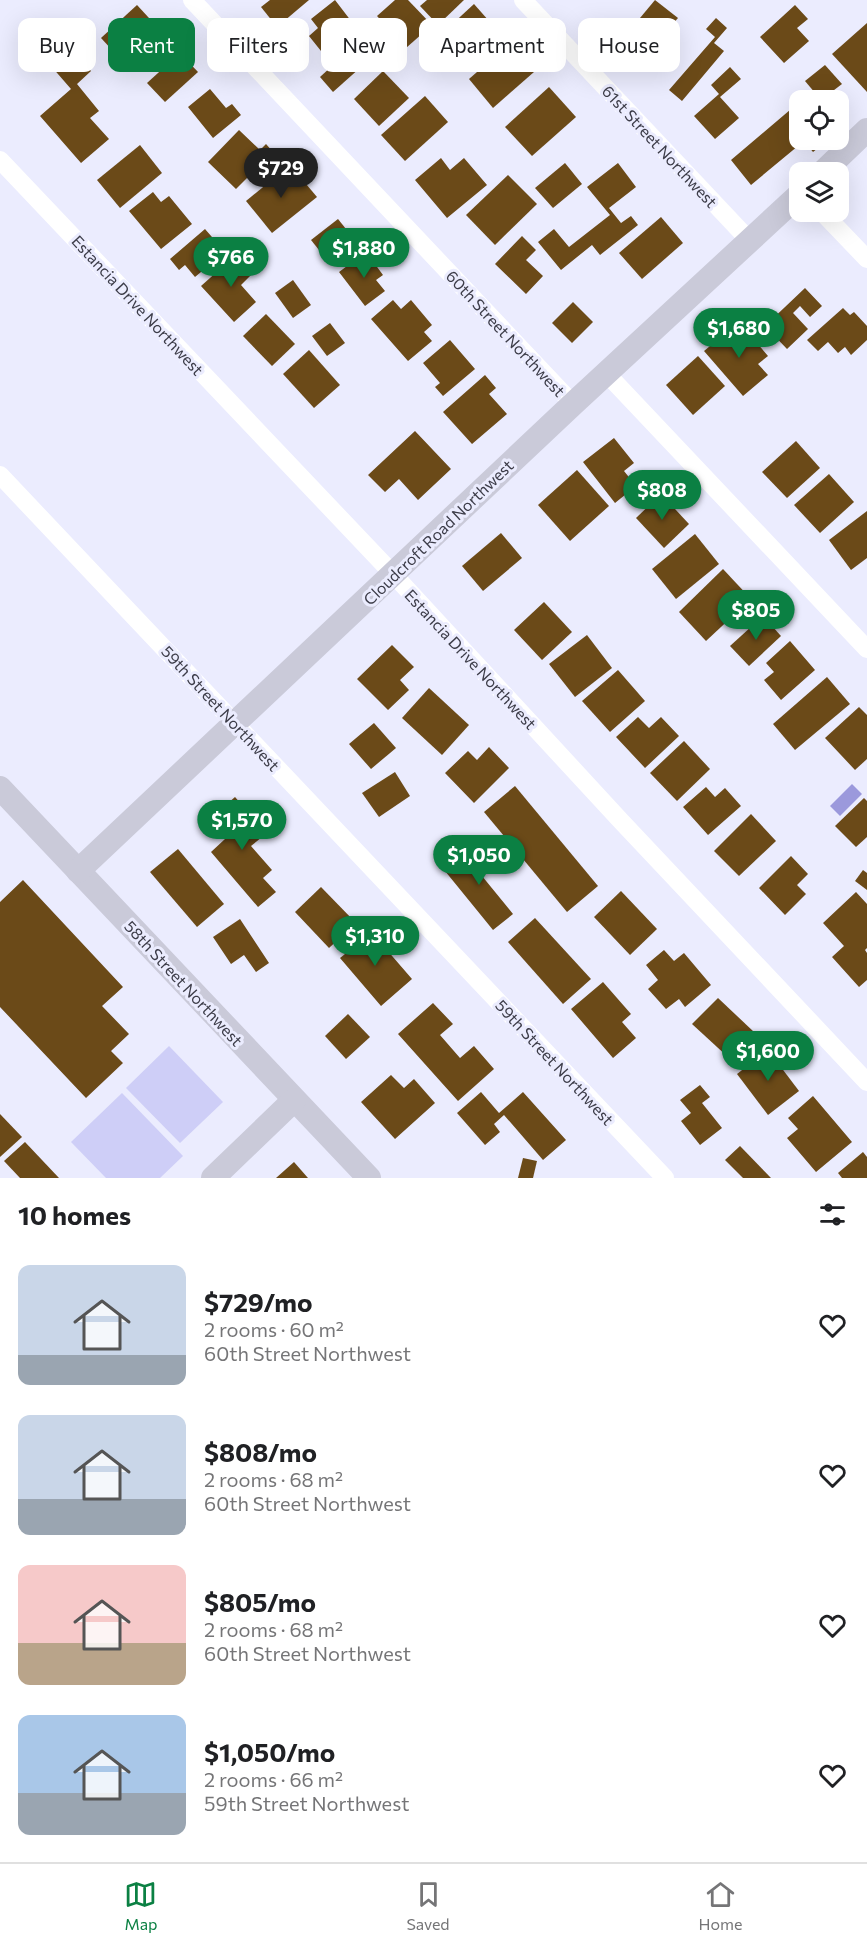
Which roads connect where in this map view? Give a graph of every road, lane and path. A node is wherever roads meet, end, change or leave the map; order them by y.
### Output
1 (192, 0) edge
2 (523, 0) edge
3 (867, 130) edge
4 (0, 160) edge
5 (833, 162) edge
6 (789, 204) edge
7 (832, 222) edge
8 (749, 240) junction
9 (867, 259) edge
10 (606, 373) junction
11 (573, 404) junction
12 (0, 475) edge
13 (393, 574) junction
14 (867, 649) edge
15 (236, 723) junction
16 (0, 788) edge
17 (78, 871) junction
18 (867, 1082) edge
19 (294, 1100) junction
20 (213, 1178) edge
21 (369, 1178) edge
22 (665, 1178) edge

1 - 11 street, 60th Street Northwest
2 - 8 street, 61st Street Northwest
3 - 5 street
4 - 13 street, Estancia Drive Northwest
6 - 8 street, Cloudcroft Road Northwest
7 - 9 street
8 - 10 street, Cloudcroft Road Northwest
10 - 11 street, Cloudcroft Road Northwest
10 - 14 street
11 - 13 street, Cloudcroft Road Northwest
12 - 15 street, 59th Street Northwest
13 - 15 street, Cloudcroft Road Northwest
13 - 18 street, Estancia Drive Northwest
15 - 17 street, Cloudcroft Road Northwest
15 - 22 street, 59th Street Northwest
16 - 17 street, 58th Street Northwest
17 - 19 street, 58th Street Northwest
19 - 20 street
19 - 21 street, 58th Street Northwest

